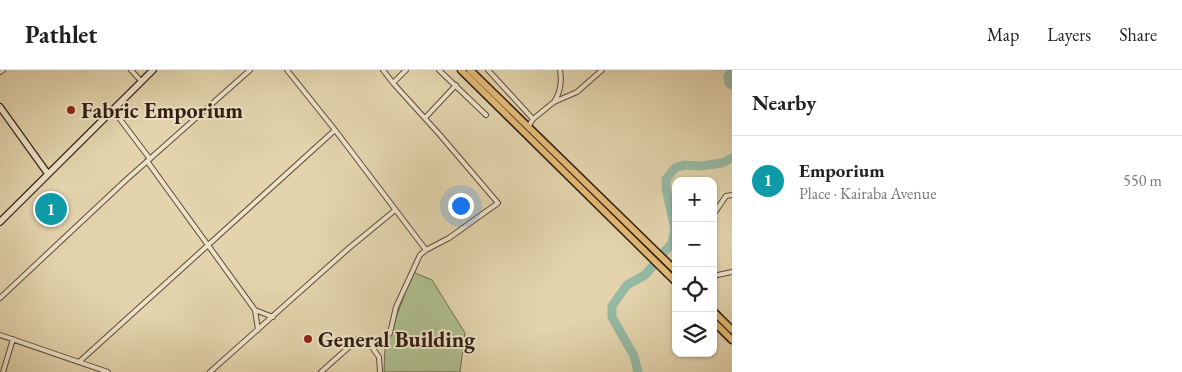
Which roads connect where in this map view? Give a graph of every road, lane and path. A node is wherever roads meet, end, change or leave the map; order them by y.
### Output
1 (131, 70) edge
2 (153, 70) edge
3 (250, 70) edge
4 (287, 70) edge
5 (383, 70) edge
6 (406, 70) edge
7 (440, 70) edge
8 (456, 70) edge
9 (461, 70) edge
10 (488, 70) edge
11 (560, 70) edge
12 (602, 70) edge
13 (470, 72) edge
14 (141, 82) junction
15 (393, 83) junction
16 (456, 85) junction
17 (554, 102) junction
18 (0, 107) edge
19 (112, 110) junction
20 (486, 115) dead end
21 (425, 118) junction
22 (533, 119) junction
23 (528, 127) junction
24 (335, 130) junction
25 (149, 160) junction
26 (48, 174) junction
27 (732, 194) edge
28 (717, 209) edge
29 (394, 211) junction
30 (0, 222) edge
31 (207, 245) junction
32 (426, 250) junction
33 (656, 257) junction
34 (666, 267) junction
35 (672, 269) edge
36 (732, 272) edge
37 (717, 275) edge
38 (672, 276) edge
39 (0, 298) edge
40 (255, 310) junction
41 (714, 312) edge
42 (272, 317) junction
43 (717, 325) edge
44 (258, 330) junction
45 (732, 330) edge
46 (0, 335) edge
47 (13, 340) junction
48 (732, 340) edge
49 (369, 343) junction
50 (79, 362) junction
51 (87, 365) junction
52 (326, 370) edge
53 (3, 372) edge
54 (84, 372) edge
55 (108, 372) edge
56 (210, 372) edge
57 (321, 372) edge
58 (380, 372) edge

1 - 14 street
2 - 14 street
3 - 25 street
4 - 24 street
5 - 15 street
6 - 15 street
7 - 16 street
8 - 13 main road
9 - 13 main road
10 - 22 street
11 - 17 street
12 - 17 street
13 - 23 main road
13 - 33 main road
14 - 19 street
15 - 21 street
16 - 20 street
16 - 21 street
17 - 22 street
18 - 26 street
19 - 25 street
19 - 26 street
21 - 32 street
22 - 23 street
23 - 33 main road
24 - 29 street
24 - 31 street
25 - 31 street
25 - 39 street
26 - 30 street
27 - 28 street
29 - 32 street
29 - 42 street
31 - 40 street
31 - 50 street
32 - 49 street
33 - 34 main road
34 - 35 main road
34 - 38 main road
36 - 37 street
40 - 42 street
40 - 44 street
41 - 45 main road
42 - 44 street
43 - 48 main road
44 - 56 street
46 - 47 street
47 - 50 street
47 - 53 street
49 - 52 street
49 - 58 street
50 - 51 street
51 - 54 street
51 - 55 street
52 - 57 street

